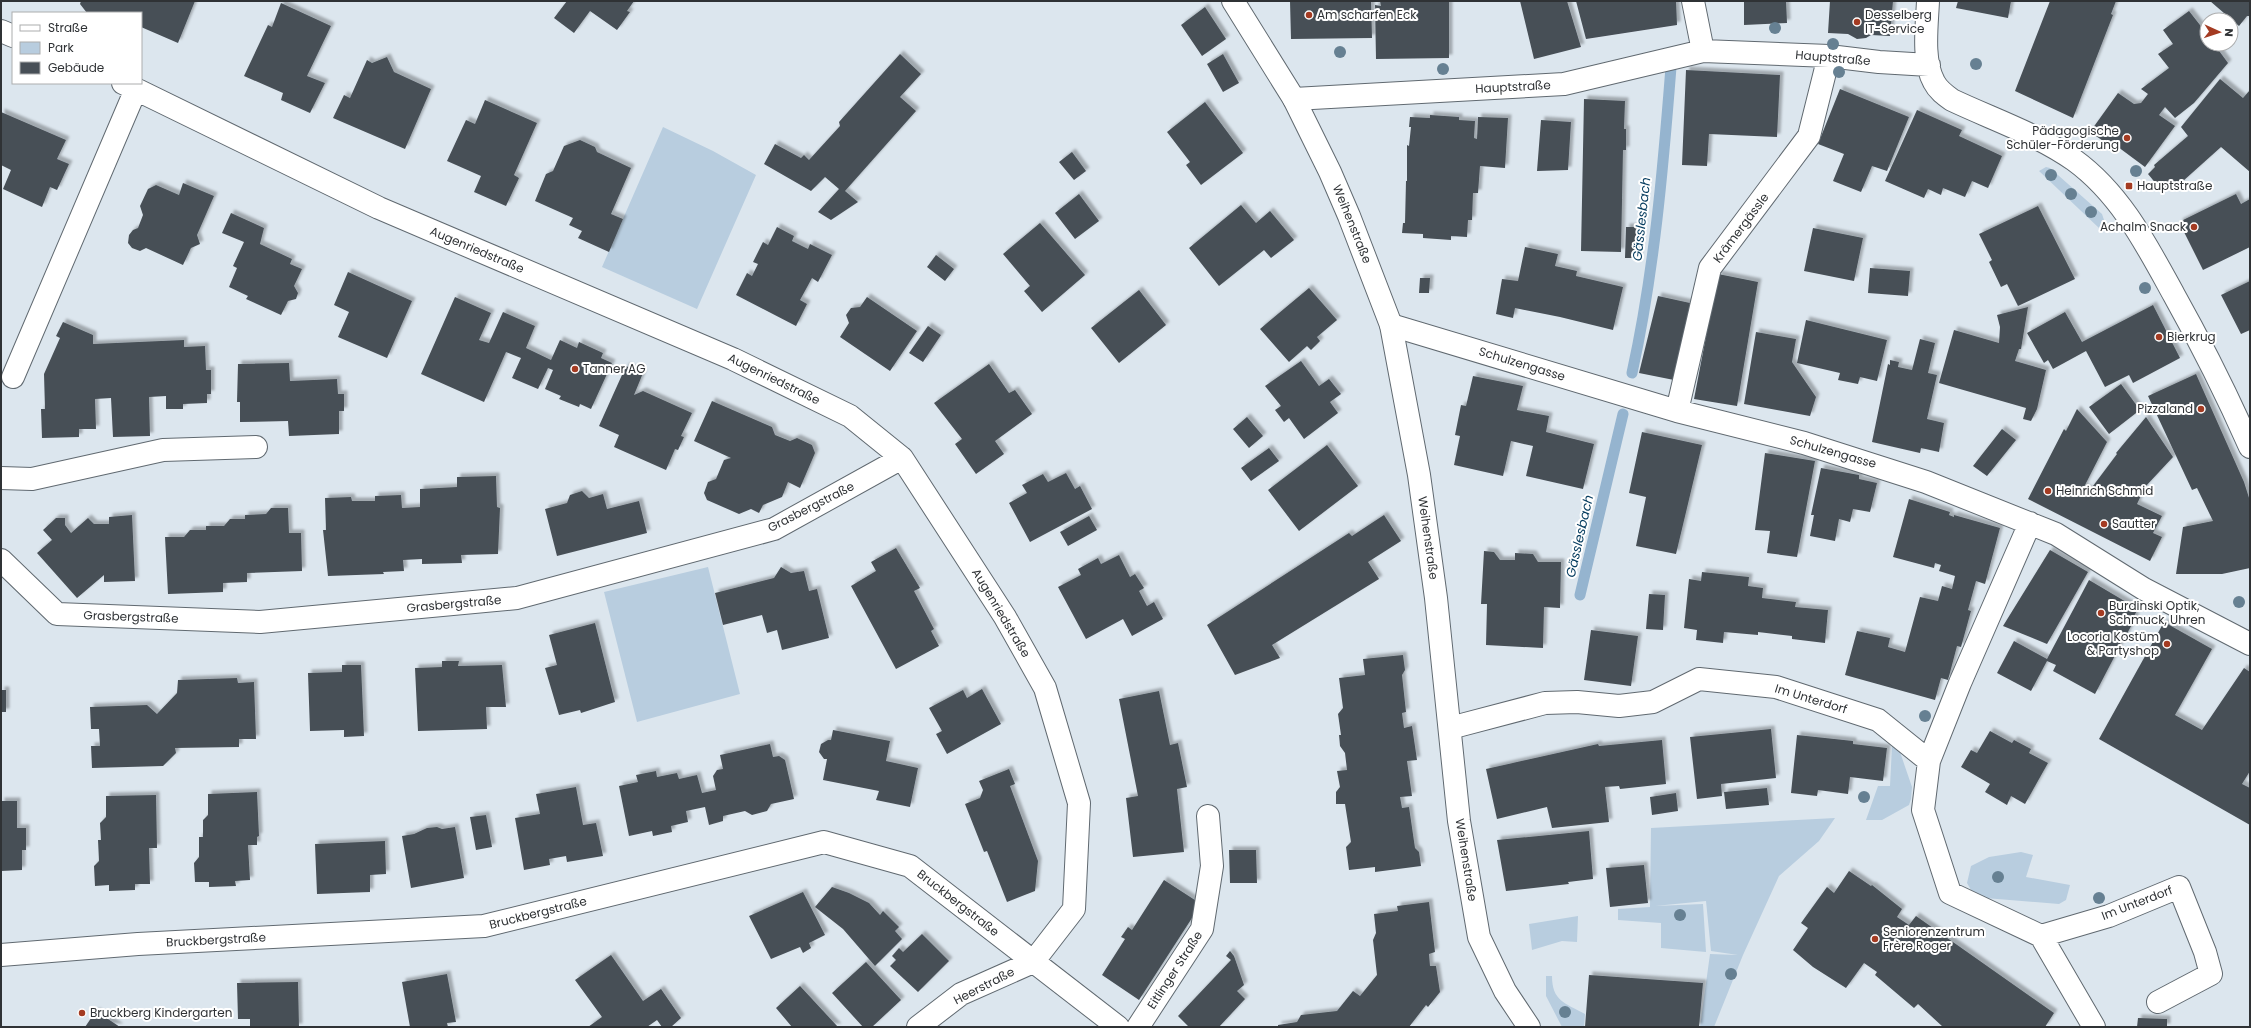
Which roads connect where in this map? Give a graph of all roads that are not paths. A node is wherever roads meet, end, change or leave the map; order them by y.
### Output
1 (1233, 1) edge
2 (1693, 1) edge
3 (1928, 1) edge
4 (1, 31) edge
5 (12, 36) edge
6 (1703, 51) junction
7 (1829, 56) junction
8 (1929, 65) junction
9 (129, 86) edge
10 (1294, 99) junction
11 (1391, 325) junction
12 (13, 377) dead end
13 (1677, 411) junction
14 (256, 447) dead end
15 (2250, 447) edge
16 (902, 458) junction
17 (1, 478) edge
18 (2030, 523) junction
19 (1, 560) edge
20 (2250, 644) edge
21 (1450, 728) junction
22 (1929, 761) junction
23 (1208, 816) dead end
24 (2041, 936) junction
25 (1, 955) edge
26 (1033, 962) junction
27 (1505, 990) junction
28 (2158, 1002) dead end
29 (918, 1027) edge
30 (1118, 1027) edge
31 (1138, 1027) edge
32 (1511, 1027) edge
33 (1529, 1027) edge
34 (2094, 1027) edge

1 - 10 street, Weihenstraße
2 - 6 street
3 - 8 street
4 - 5 street
6 - 7 street, Hauptstraße
6 - 10 street, Hauptstraße
7 - 8 street, Hauptstraße
7 - 13 street, Krämergässle
8 - 15 street
9 - 12 street
9 - 16 street, Augenriedstraße
10 - 11 street, Weihenstraße
11 - 13 street, Schulzengasse
11 - 21 street, Weihenstraße
13 - 18 street, Schulzengasse
14 - 17 street
16 - 19 street, Grasbergstraße
16 - 26 street, Augenriedstraße
18 - 20 street, Schulzengasse
18 - 22 street
21 - 22 street, Im Unterdorf
21 - 27 street, Weihenstraße
22 - 24 street
23 - 31 street, Eitlinger Straße
24 - 28 street, Im Unterdorf
24 - 34 street
25 - 26 street, Bruckbergstraße
26 - 29 street, Heerstraße
26 - 30 street
27 - 32 street, Weihenstraße
27 - 33 street, Weihenstraße

